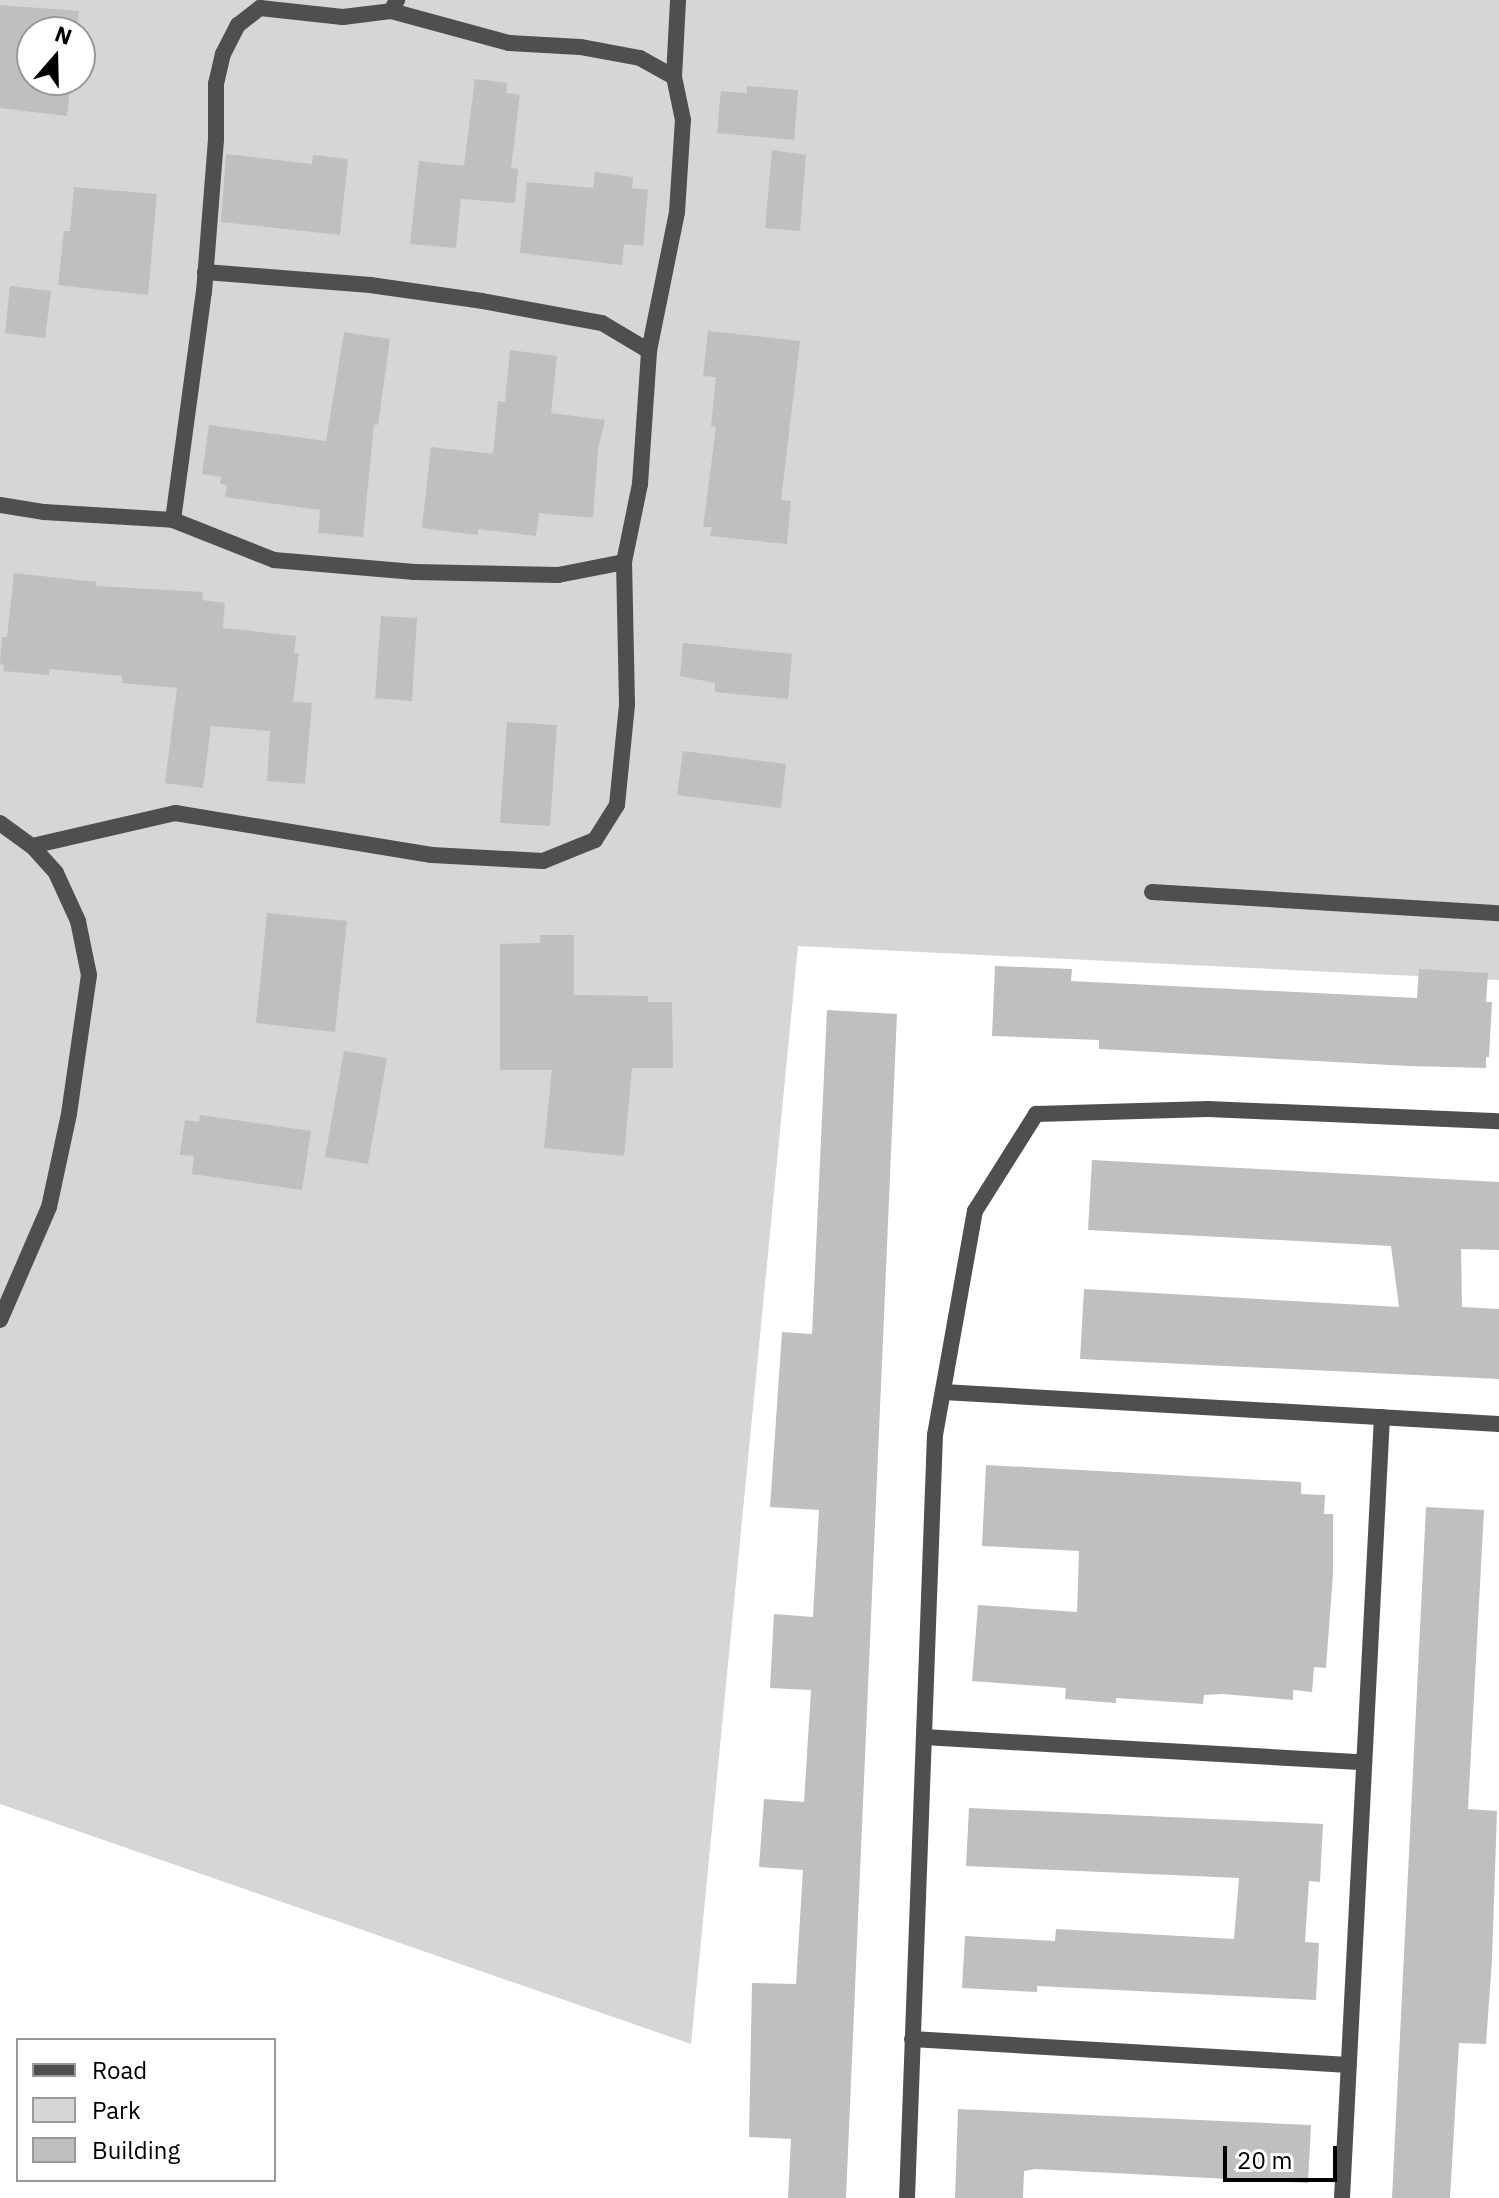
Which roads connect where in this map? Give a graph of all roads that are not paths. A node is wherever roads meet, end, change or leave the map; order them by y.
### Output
1 (678, 0) edge
2 (394, 6) edge
3 (674, 77) junction
4 (205, 272) junction
5 (649, 351) junction
6 (0, 505) edge
7 (173, 520) junction
8 (624, 562) junction
9 (0, 823) edge
10 (32, 846) junction
11 (1152, 892) dead end
12 (1499, 913) edge
13 (1499, 1121) edge
14 (0, 1320) edge
15 (943, 1392) junction
16 (1382, 1417) junction
17 (1499, 1424) edge
18 (924, 1737) junction
19 (1364, 1762) junction
20 (912, 2039) junction
21 (1348, 2065) junction
22 (907, 2198) edge
23 (1342, 2198) edge

1 - 3 street
2 - 3 street
2 - 4 street
3 - 5 street
4 - 5 street
4 - 7 street
5 - 8 street
6 - 7 street
7 - 8 street
8 - 10 street
9 - 10 street
10 - 14 street
11 - 12 street
13 - 15 street
15 - 16 street
15 - 18 street
16 - 17 street
16 - 19 street
18 - 19 street
18 - 20 street
19 - 21 street
20 - 21 street
20 - 22 street
21 - 23 street

